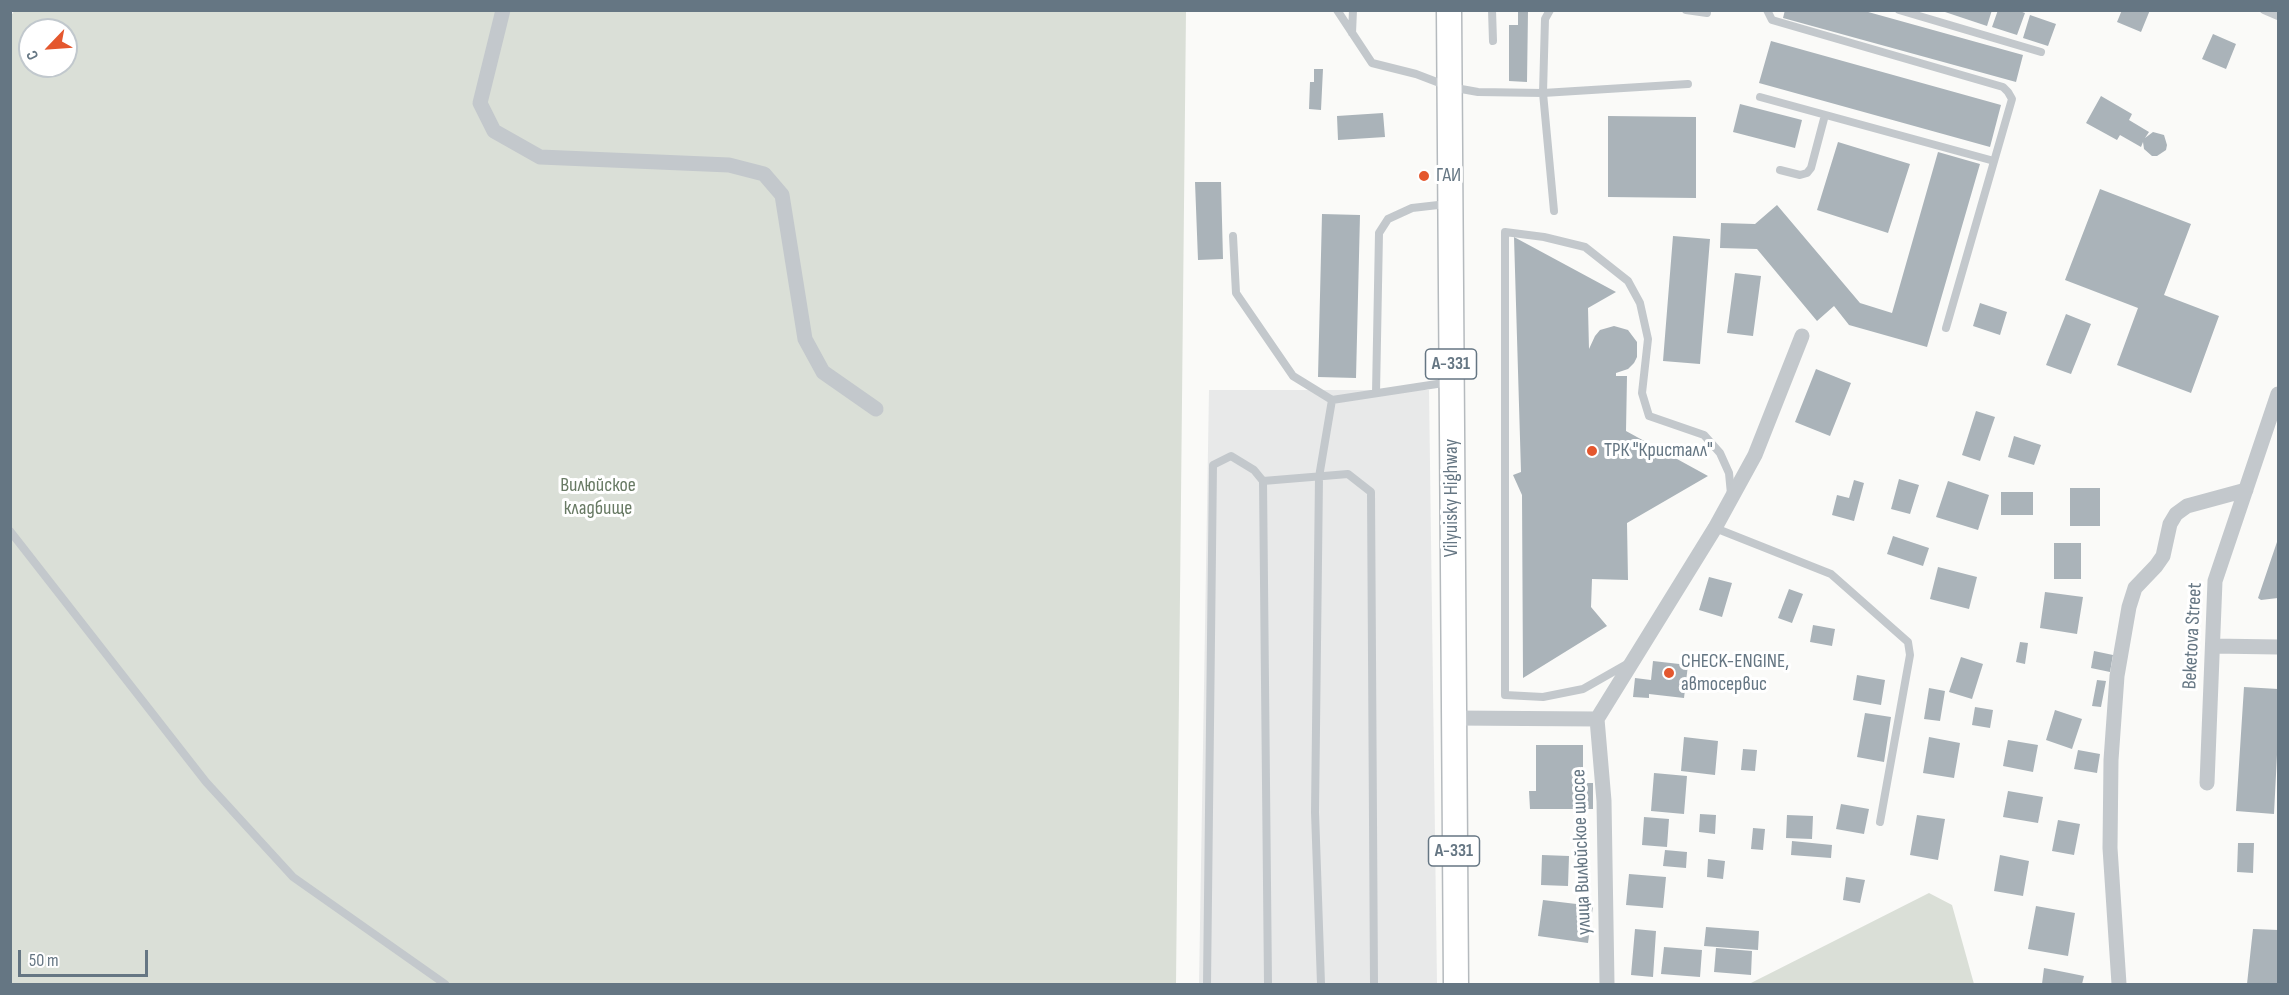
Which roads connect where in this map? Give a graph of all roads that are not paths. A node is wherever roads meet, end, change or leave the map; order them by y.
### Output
1 (503, 10) edge
2 (1337, 10) edge
3 (1353, 10) edge
4 (1449, 10) edge
5 (1492, 10) edge
6 (1550, 10) edge
7 (1686, 10) edge
8 (1767, 10) edge
9 (1899, 10) edge
10 (2264, 10) edge
11 (1707, 13) dead end
12 (2278, 16) edge
13 (1352, 33) junction
14 (1493, 41) dead end
15 (2041, 52) dead end
16 (1688, 84) dead end
17 (1450, 87) junction
18 (1543, 93) junction
19 (1760, 97) dead end
20 (1825, 115) junction
21 (1994, 160) junction
22 (1780, 170) dead end
23 (1450, 203) junction
24 (1554, 211) dead end
25 (1233, 236) dead end
26 (1946, 328) dead end
27 (1802, 336) dead end
28 (1452, 382) junction
29 (1376, 393) junction
30 (2278, 394) edge
31 (1332, 400) junction
32 (876, 410) dead end
33 (1319, 477) junction
34 (1263, 481) junction
35 (2246, 490) junction
36 (1731, 499) junction
37 (1715, 528) junction
38 (10, 531) edge
39 (2213, 646) junction
40 (2278, 647) edge
41 (1635, 659) junction
42 (1453, 718) junction
43 (1598, 719) junction
44 (2207, 783) dead end
45 (1881, 822) dead end
46 (445, 984) edge
47 (1207, 984) edge
48 (1268, 984) edge
49 (1321, 984) edge
50 (1374, 984) edge
51 (1455, 984) edge
52 (1607, 984) edge
53 (2119, 984) edge

1 - 32 street
2 - 13 lane
3 - 13 lane
4 - 17 main road, Vilyuisky Highway / А-331
5 - 14 lane
6 - 18 lane
7 - 11 lane
8 - 21 lane
9 - 15 lane
10 - 12 lane
13 - 17 lane
16 - 18 lane
17 - 18 lane
17 - 23 main road, Vilyuisky Highway / А-331
18 - 24 lane
19 - 20 lane
20 - 21 lane
20 - 22 lane
21 - 26 lane
23 - 28 main road, Vilyuisky Highway / А-331
23 - 29 lane
25 - 31 lane
27 - 36 street
28 - 29 lane
28 - 42 main road, Vilyuisky Highway / А-331
29 - 31 lane
30 - 35 street, Beketova Street
31 - 33 lane
33 - 34 lane
33 - 49 lane
33 - 50 lane
34 - 47 lane
34 - 48 lane
35 - 39 street, Beketova Street
35 - 53 street
36 - 37 street
36 - 41 lane
37 - 41 street
37 - 45 lane
38 - 46 lane
39 - 40 street
39 - 44 street, Beketova Street
41 - 43 street
42 - 43 street
42 - 51 main road, Vilyuisky Highway / А-331
43 - 52 street, улица Вилюйское шоссе

